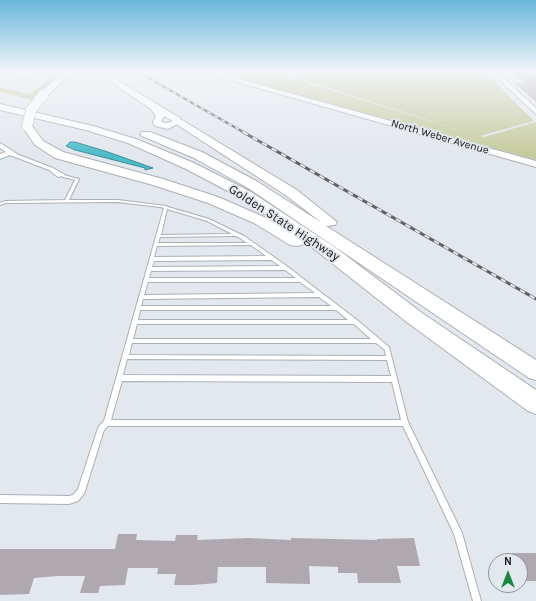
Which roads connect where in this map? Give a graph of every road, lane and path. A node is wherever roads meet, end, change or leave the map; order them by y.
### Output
1 (13, 100) edge
2 (39, 100) edge
3 (143, 100) edge
4 (313, 100) edge
5 (524, 100) edge
6 (0, 107) edge
7 (154, 107) junction
8 (535, 110) edge
9 (177, 120) junction
10 (0, 145) edge
11 (11, 152) junction
12 (0, 157) edge
13 (536, 164) edge
14 (61, 175) joint
15 (66, 202) junction
16 (0, 204) edge
17 (166, 208) junction
18 (237, 235) junction
19 (158, 236) junction
20 (252, 244) junction
21 (156, 245) junction
22 (271, 258) junction
23 (152, 259) junction
24 (286, 268) junction
25 (149, 269) junction
26 (146, 280) junction
27 (301, 280) junction
28 (142, 296) junction
29 (321, 296) junction
30 (138, 308) junction
31 (338, 308) junction
32 (452, 317) junction
33 (415, 318) junction
34 (134, 322) junction
35 (355, 322) junction
36 (129, 341) junction
37 (378, 341) junction
38 (125, 357) junction
39 (389, 358) junction
40 (536, 371) edge
41 (119, 378) junction
42 (394, 379) junction
43 (536, 403) edge
44 (107, 423) junction
45 (405, 424) junction
46 (0, 499) edge
47 (477, 601) edge

1 - 32 highway, Golden State Highway
2 - 33 highway, bridge
3 - 7 main road
4 - 13 main road, North Weber Avenue
5 - 8 street
6 - 33 highway, Golden State Highway
7 - 9 main road
7 - 9 main road
9 - 32 highway
10 - 11 street
11 - 12 street
11 - 14 street
14 - 15 lane
15 - 16 lane
15 - 17 lane
17 - 18 lane
17 - 19 lane
18 - 19 lane
18 - 20 lane
19 - 21 lane
20 - 21 lane
20 - 22 lane
21 - 23 lane
22 - 23 lane
22 - 24 lane
23 - 25 lane
24 - 25 lane
24 - 27 lane
25 - 26 lane
26 - 27 lane
26 - 28 lane
27 - 29 lane
28 - 29 lane
28 - 30 lane
29 - 31 lane
30 - 31 lane
30 - 34 lane
31 - 35 lane
32 - 40 highway, Golden State Highway
33 - 43 highway, Golden State Highway
34 - 35 lane
34 - 36 lane
35 - 37 lane
36 - 37 lane
36 - 38 lane
37 - 39 lane
38 - 39 lane
38 - 41 lane
39 - 42 lane
41 - 42 lane
41 - 44 lane
42 - 45 lane
44 - 45 lane
44 - 46 lane
45 - 47 lane

